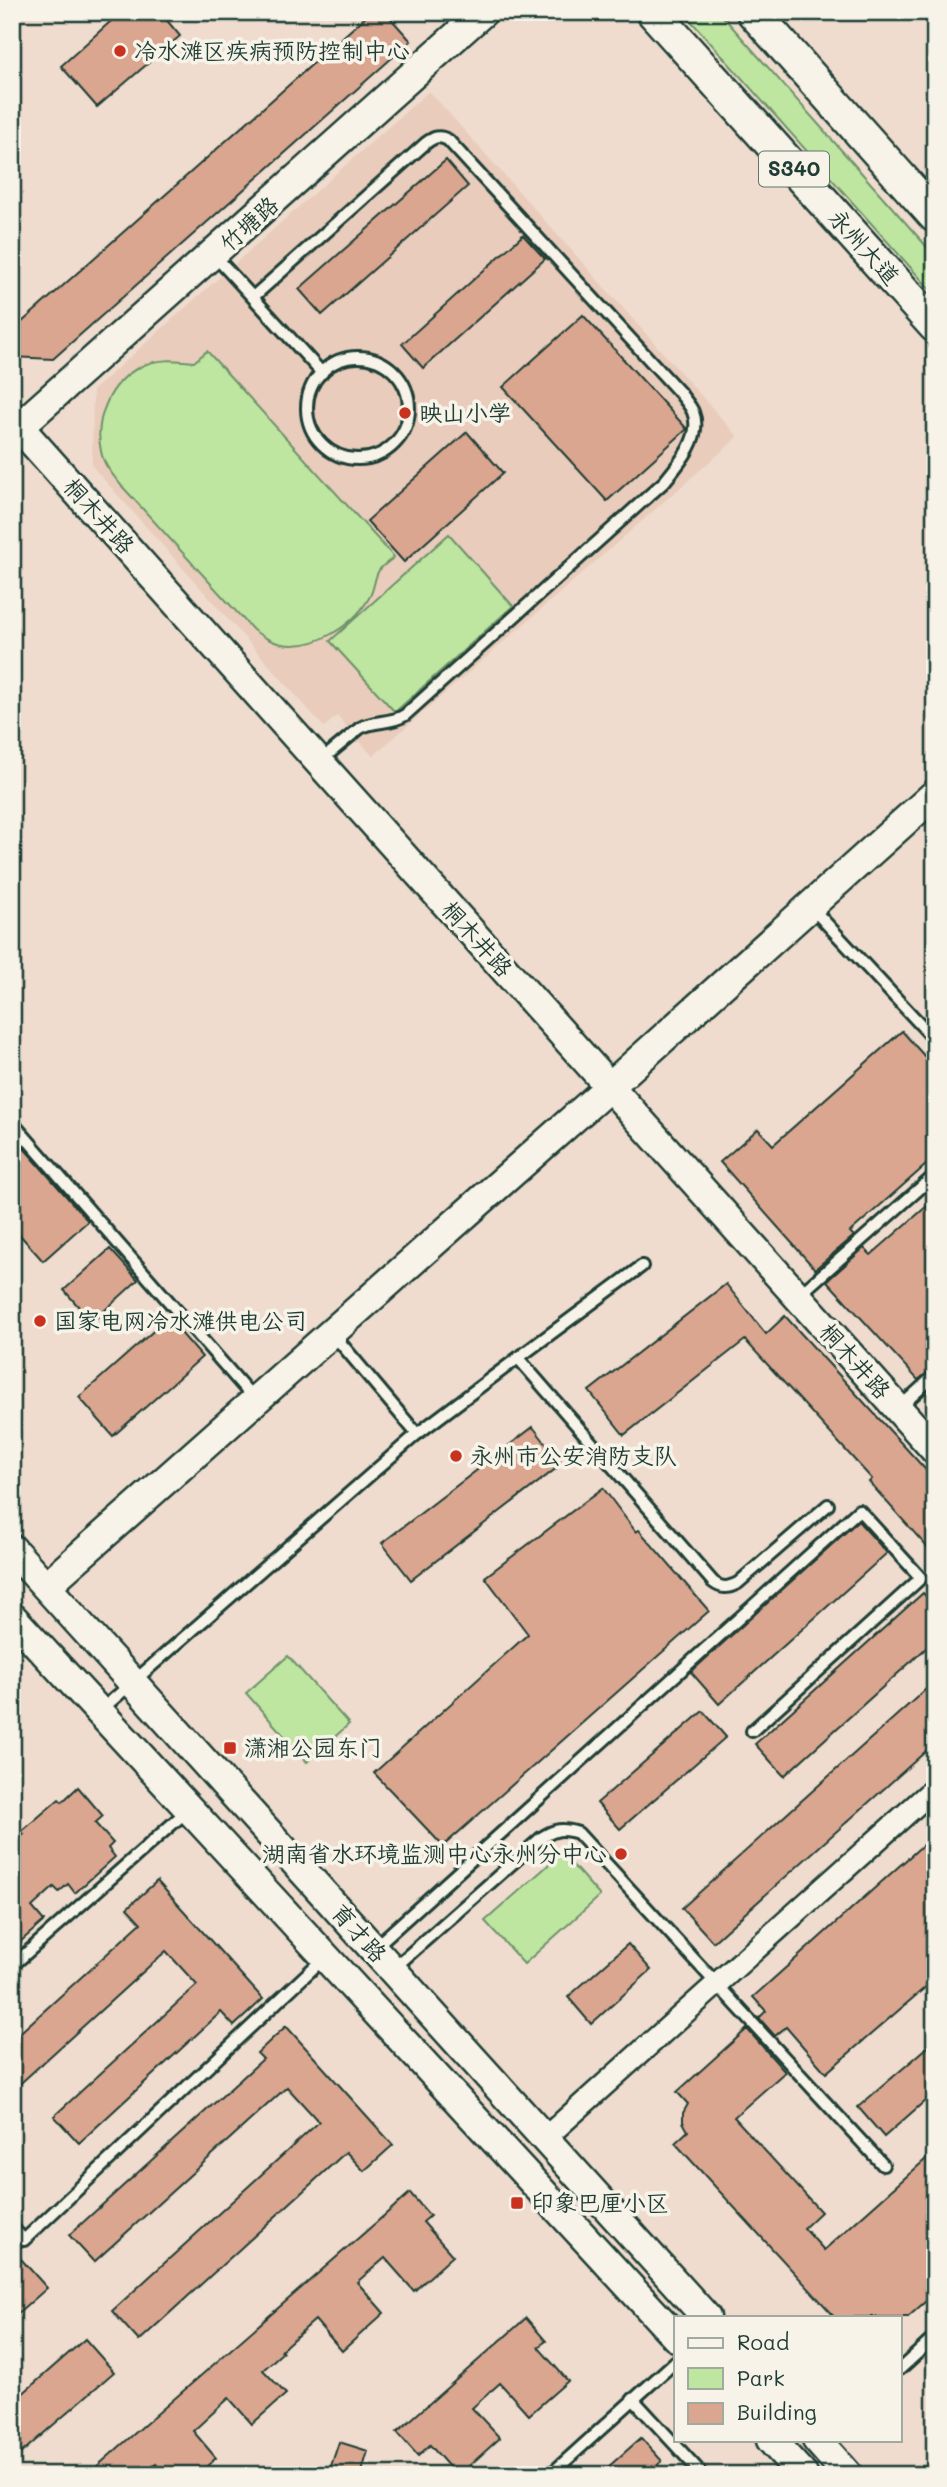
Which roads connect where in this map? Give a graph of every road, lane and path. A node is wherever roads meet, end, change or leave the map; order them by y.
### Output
1 (483, 12) edge
2 (653, 12) edge
3 (753, 12) edge
4 (935, 216) edge
5 (214, 255) junction
6 (253, 297) junction
7 (935, 326) edge
8 (322, 373) junction
9 (15, 426) edge
10 (319, 762) junction
11 (935, 794) edge
12 (809, 905) junction
13 (935, 1040) edge
14 (609, 1087) junction
15 (12, 1122) edge
16 (935, 1175) edge
17 (642, 1266) dead end
18 (798, 1296) junction
19 (331, 1332) junction
20 (518, 1358) junction
21 (935, 1375) edge
22 (255, 1400) junction
23 (898, 1409) junction
24 (416, 1434) junction
25 (935, 1450) edge
26 (828, 1505) dead end
27 (12, 1549) edge
28 (46, 1586) junction
29 (12, 1618) edge
30 (132, 1682) junction
31 (99, 1711) junction
32 (752, 1731) dead end
33 (935, 1788) edge
34 (189, 1809) junction
35 (373, 1948) junction
36 (325, 1957) junction
37 (12, 1966) edge
38 (392, 1970) junction
39 (716, 1985) junction
40 (544, 2139) junction
41 (883, 2165) dead end
42 (12, 2227) edge
43 (705, 2316) edge
44 (674, 2335) edge
45 (935, 2337) edge
46 (674, 2363) edge
47 (902, 2367) edge
48 (634, 2399) junction
49 (773, 2442) edge
50 (820, 2442) edge
51 (550, 2475) edge
52 (703, 2475) edge
53 (803, 2475) edge
54 (848, 2475) edge

1 - 5 street, 竹塘路
2 - 7 main road, 永州大道 / S340
3 - 4 main road
5 - 6 lane
5 - 9 street, 竹塘路
6 - 8 lane
6 - 10 lane
8 - 8 lane
9 - 10 street, 桐木井路
10 - 14 street, 桐木井路
11 - 12 street
12 - 13 lane
12 - 14 street
14 - 18 street, 桐木井路
14 - 19 street
15 - 22 lane
16 - 18 lane
17 - 20 lane
18 - 23 street, 桐木井路
19 - 22 street
19 - 24 lane
20 - 24 lane
20 - 26 lane
21 - 23 lane
22 - 28 street
23 - 25 street, 桐木井路
24 - 30 lane
27 - 28 street, 育才路
28 - 30 street, 育才路
29 - 31 street, 育才路
30 - 31 lane
30 - 35 street, 育才路
31 - 34 street, 育才路
32 - 35 lane
33 - 39 street
34 - 36 street, 育才路
34 - 37 lane
35 - 38 street, 育才路
36 - 42 lane
36 - 44 street, 育才路
38 - 39 lane
38 - 40 street, 育才路
39 - 40 street
39 - 41 lane
40 - 43 street, 育才路
45 - 47 lane
46 - 48 lane
48 - 51 lane
48 - 52 lane
49 - 53 street
50 - 54 street

